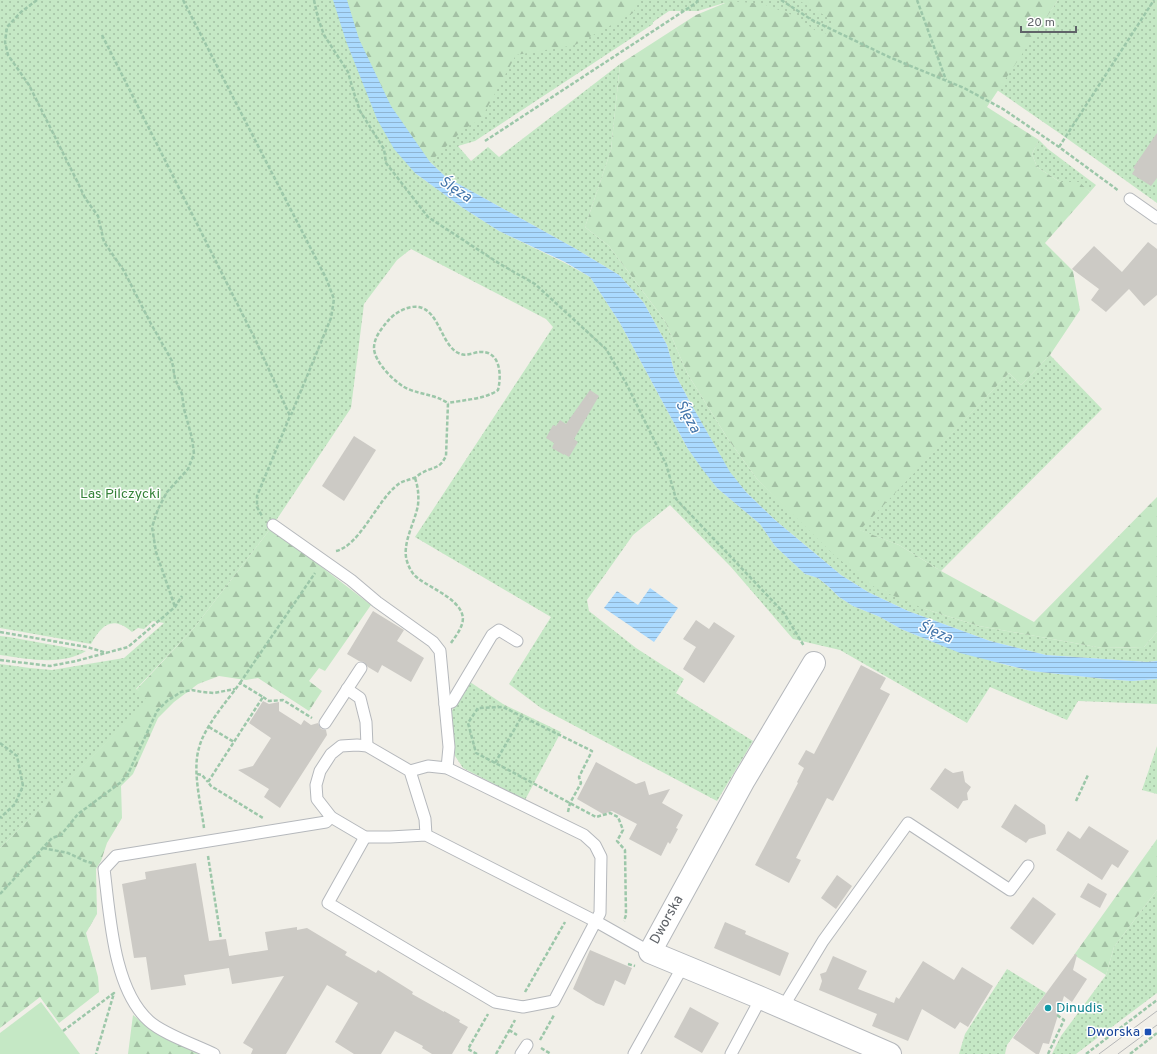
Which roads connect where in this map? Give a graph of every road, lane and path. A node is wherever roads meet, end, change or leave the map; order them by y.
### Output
1 (37, 0) edge
2 (183, 0) edge
3 (314, 0) edge
4 (698, 0) edge
5 (782, 0) edge
6 (917, 0) edge
7 (1154, 0) edge
8 (102, 35) dead end
9 (946, 80) junction
10 (485, 141) dead end
11 (1059, 147) junction
12 (1130, 199) joint
13 (1157, 218) edge
14 (448, 403) junction
15 (290, 416) junction
16 (415, 478) junction
17 (273, 525) joint
18 (324, 560) junction
19 (182, 596) dead end
20 (175, 607) junction
21 (0, 632) edge
22 (517, 640) dead end
23 (440, 651) junction
24 (107, 653) junction
25 (0, 660) edge
26 (814, 663) joint
27 (361, 668) dead end
28 (240, 683) junction
29 (235, 689) junction
30 (347, 689) junction
31 (263, 697) junction
32 (445, 704) junction
33 (522, 716) junction
34 (325, 722) joint
35 (209, 727) junction
36 (234, 742) junction
37 (0, 743) edge
38 (367, 746) junction
39 (495, 763) junction
40 (447, 768) junction
41 (410, 771) junction
42 (197, 774) junction
43 (1088, 775) dead end
44 (208, 782) junction
45 (1076, 801) dead end
46 (330, 817) junction
47 (0, 818) edge
48 (282, 829) junction
49 (426, 835) junction
50 (365, 837) junction
51 (205, 841) junction
52 (43, 848) junction
53 (1028, 866) dead end
54 (104, 869) junction
55 (0, 894) edge
56 (572, 909) junction
57 (597, 922) junction
58 (221, 940) dead end
59 (650, 952) junction
60 (683, 966) junction
61 (761, 998) junction
62 (1157, 1000) edge
63 (554, 1001) junction
64 (495, 1002) junction
65 (523, 1007) junction
66 (783, 1007) junction
67 (1057, 1015) dead end
68 (63, 1032) dead end
69 (1157, 1033) edge
70 (527, 1050) edge
71 (96, 1054) edge
72 (214, 1054) edge
73 (477, 1054) edge
74 (496, 1054) edge
75 (634, 1054) edge
76 (731, 1054) edge
77 (890, 1054) edge
78 (1048, 1054) edge
79 (1086, 1054) edge
80 (1130, 1054) edge

1 - 20 path
2 - 15 path
3 - 26 path
4 - 10 path
5 - 9 path
6 - 9 path
7 - 11 path
8 - 15 path
9 - 11 path
11 - 12 path
12 - 13 lane
14 - 14 path
14 - 16 path
15 - 17 path
16 - 18 path
16 - 23 path
17 - 18 lane
18 - 23 lane
18 - 28 path
19 - 20 path
20 - 24 path
21 - 24 path
22 - 32 lane
23 - 32 lane
24 - 25 path
26 - 59 street, Dworska
27 - 30 lane
28 - 29 path
28 - 31 path
29 - 35 path
29 - 52 path
30 - 34 lane
30 - 38 lane
31 - 34 path
31 - 36 path
32 - 40 lane
33 - 39 path
33 - 39 path
33 - 39 path
35 - 36 path
35 - 42 path
36 - 44 path
37 - 47 path
38 - 41 lane
38 - 46 lane
40 - 41 lane
40 - 57 lane
41 - 49 lane
42 - 44 path
42 - 51 path
43 - 45 path
44 - 48 path
46 - 48 lane
46 - 50 lane
48 - 51 lane
49 - 50 lane
49 - 56 lane
50 - 64 lane
51 - 54 lane
51 - 58 path
52 - 54 path
52 - 55 path
53 - 66 lane
54 - 72 lane
56 - 57 lane
56 - 65 path
57 - 59 lane
57 - 63 lane
59 - 60 street, Dworska
60 - 61 street, Dworska
60 - 75 lane
61 - 66 street, Dworska
61 - 76 lane
62 - 79 path
63 - 65 lane
63 - 70 path
64 - 65 lane
64 - 73 path
65 - 74 path
66 - 77 street, Dworska
67 - 78 path
68 - 71 path
69 - 80 path

